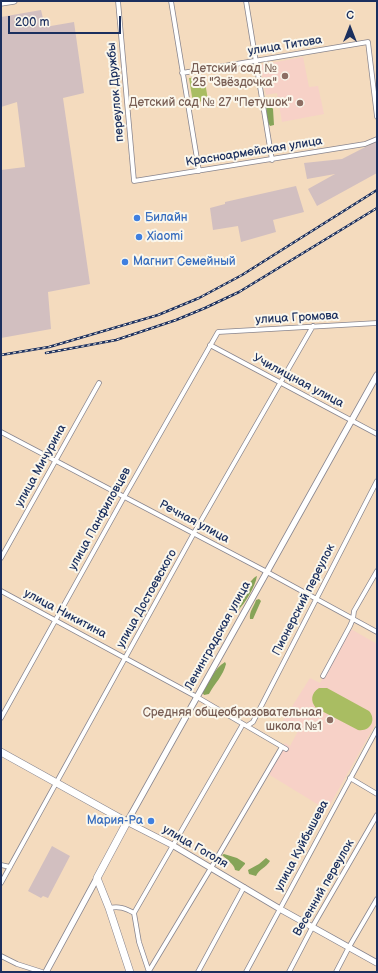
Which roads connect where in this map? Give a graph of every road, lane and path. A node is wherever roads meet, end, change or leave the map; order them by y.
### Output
1 (14, 1) edge
2 (118, 1) edge
3 (171, 1) edge
4 (246, 1) edge
5 (1, 3) edge
6 (255, 61) junction
7 (182, 73) junction
8 (377, 117) edge
9 (377, 139) edge
10 (272, 160) junction
11 (199, 171) junction
12 (134, 181) joint
13 (377, 324) edge
14 (313, 326) junction
15 (218, 332) joint
16 (210, 345) junction
17 (377, 375) edge
18 (99, 383) dead end
19 (281, 383) junction
20 (352, 421) junction
21 (1, 432) edge
22 (377, 434) edge
23 (56, 461) junction
24 (377, 481) edge
25 (124, 497) junction
26 (194, 533) junction
27 (1, 558) edge
28 (377, 571) edge
29 (267, 572) junction
30 (1, 592) edge
31 (316, 598) junction
32 (353, 619) junction
33 (55, 620) junction
34 (377, 632) edge
35 (126, 658) junction
36 (323, 676) dead end
37 (197, 697) junction
38 (1, 718) edge
39 (245, 725) junction
40 (377, 729) edge
41 (1, 752) edge
42 (350, 778) junction
43 (57, 782) junction
44 (377, 794) edge
45 (377, 815) edge
46 (127, 822) junction
47 (174, 846) junction
48 (1, 865) edge
49 (10, 867) junction
50 (212, 868) junction
51 (97, 878) junction
52 (1, 883) edge
53 (244, 887) junction
54 (377, 899) edge
55 (109, 908) junction
56 (280, 908) junction
57 (134, 913) junction
58 (312, 927) junction
59 (349, 947) junction
60 (1, 956) edge
61 (377, 963) edge
62 (42, 972) edge
63 (46, 972) edge
64 (130, 972) edge
65 (149, 972) edge
66 (198, 972) edge
67 (246, 972) edge
68 (289, 972) edge
69 (336, 972) edge

1 - 5 street
2 - 12 street, переулок Дружбы
3 - 7 street
4 - 6 street
6 - 7 street, улица Титова
6 - 8 street, улица Титова
6 - 10 street
7 - 11 street
9 - 10 street, Красноармейская улица
10 - 11 street, Красноармейская улица
11 - 12 street, Красноармейская улица
13 - 14 street, улица Громова
14 - 15 street, улица Громова
14 - 19 street, улица Достоевского
15 - 16 street, улица Панфиловцев
16 - 19 street, Училищная улица
16 - 25 street, улица Панфиловцев
17 - 20 street, Ленинградская улица
18 - 23 street, улица Мичурина
19 - 20 street, Училищная улица
19 - 26 street, улица Достоевского
20 - 22 street, Училищная улица
20 - 29 street, Ленинградская улица
21 - 23 street, Речная улица
23 - 25 street, Речная улица
23 - 27 street, улица Мичурина
24 - 31 street, Пионерский переулок
25 - 26 street, Речная улица
25 - 33 street, улица Панфиловцев
26 - 29 street, Речная улица
26 - 35 street, улица Достоевского
28 - 32 street
29 - 31 street, Речная улица
29 - 37 street, Ленинградская улица
30 - 33 street, улица Никитина
31 - 32 street, Речная улица
31 - 39 street, Пионерский переулок
32 - 34 street, Речная улица
32 - 36 street
33 - 35 street, улица Никитина
33 - 38 street, улица Панфиловцев
35 - 37 street, улица Никитина
35 - 43 street, улица Достоевского
37 - 39 street, улица Никитина
37 - 46 street, Ленинградская улица
39 - 47 street, Пионерский переулок
39 - 50 street, улица Никитина
40 - 42 street, улица Куйбышева
41 - 43 main road, улица Гоголя
42 - 44 street
42 - 56 street, улица Куйбышева
43 - 46 main road, улица Гоголя
43 - 49 street, улица Достоевского
45 - 58 street, Весенний переулок
46 - 47 street, улица Гоголя
46 - 51 main road, Ленинградская улица
47 - 50 street, улица Гоголя
47 - 57 street, Пионерский переулок
48 - 49 street
49 - 52 street, улица Достоевского
50 - 53 street, улица Гоголя
50 - 65 street
51 - 55 main road
51 - 63 street, Ленинградская улица
53 - 56 street, улица Гоголя
53 - 66 street
54 - 59 street
55 - 57 street
55 - 64 main road
56 - 58 street, улица Гоголя
56 - 67 street, улица Куйбышева
57 - 65 street
58 - 59 street, улица Гоголя
58 - 68 street, Весенний переулок
59 - 61 street, улица Гоголя
59 - 69 street
60 - 62 street

